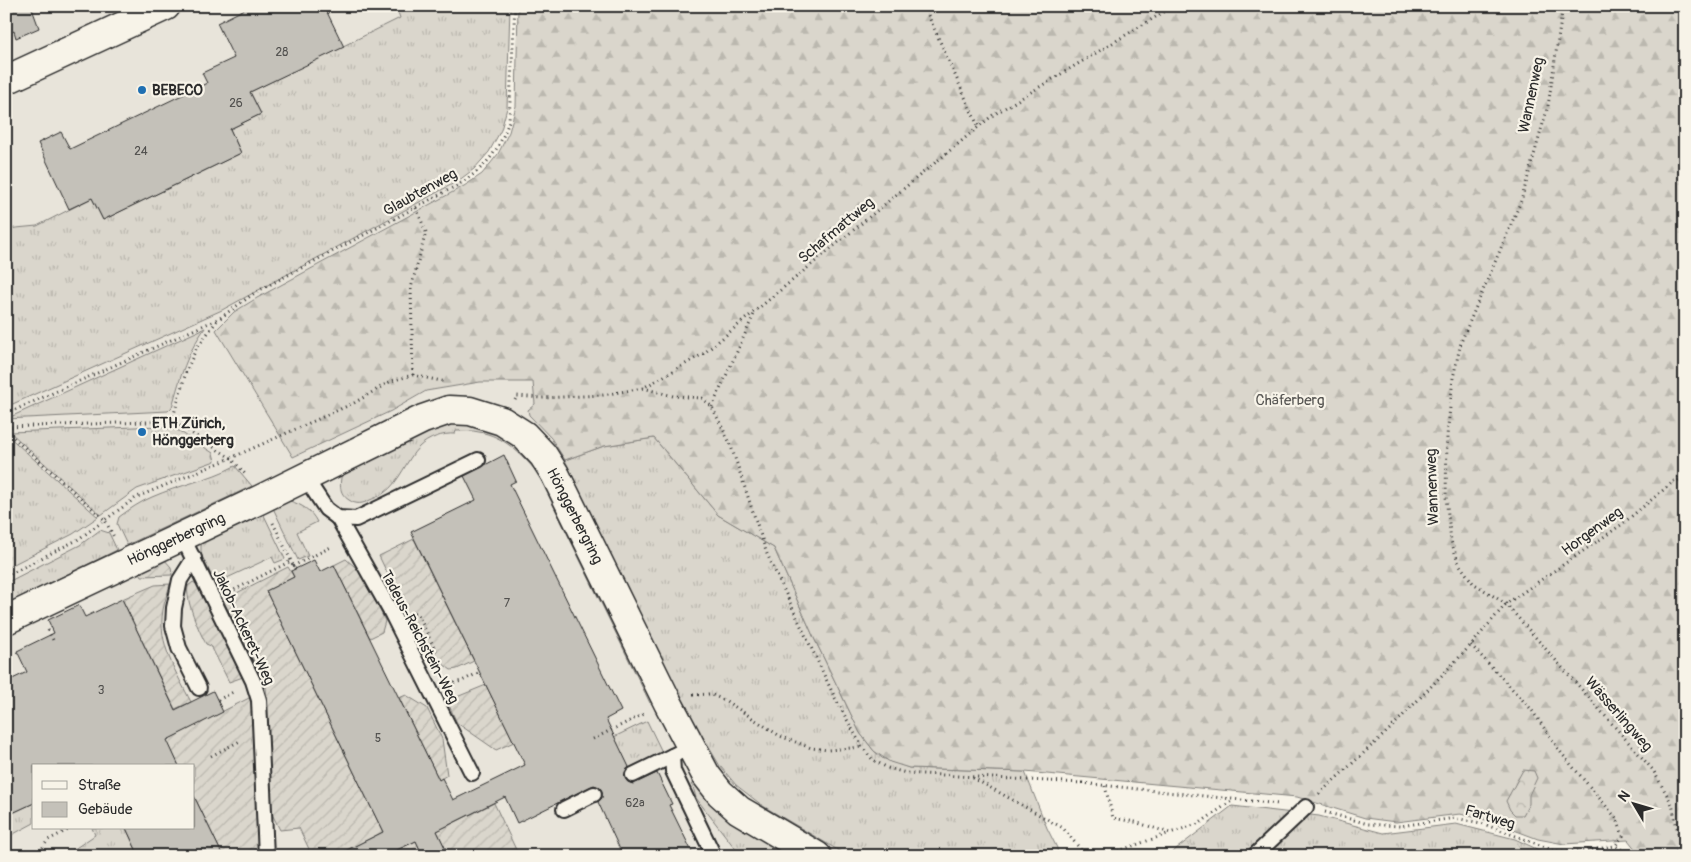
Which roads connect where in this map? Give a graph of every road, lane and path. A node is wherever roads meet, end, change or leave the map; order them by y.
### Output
1 (166, 6) edge
2 (516, 6) edge
3 (924, 6) edge
4 (1174, 6) edge
5 (1563, 6) edge
6 (6, 80) edge
7 (978, 126) junction
8 (416, 208) junction
9 (756, 310) junction
10 (220, 318) junction
11 (413, 375) dead end
12 (391, 380) dead end
13 (643, 388) junction
14 (712, 407) junction
15 (6, 414) edge
16 (502, 420) junction
17 (172, 421) junction
18 (6, 427) edge
19 (6, 431) edge
20 (231, 458) junction
21 (478, 460) dead end
22 (1685, 468) edge
23 (305, 477) junction
24 (248, 478) dead end
25 (1685, 478) edge
26 (1672, 482) junction
27 (338, 518) junction
28 (106, 520) junction
29 (272, 522) dead end
30 (349, 539) junction
31 (188, 547) junction
32 (291, 561) junction
33 (6, 576) edge
34 (214, 600) junction
35 (1506, 604) junction
36 (417, 613) dead end
37 (6, 620) edge
38 (42, 632) dead end
39 (53, 640) dead end
40 (1471, 645) junction
41 (436, 651) dead end
42 (199, 688) dead end
43 (710, 694) dead end
44 (637, 718) dead end
45 (261, 731) junction
46 (593, 739) dead end
47 (862, 747) junction
48 (682, 751) junction
49 (211, 756) dead end
50 (472, 773) dead end
51 (632, 775) dead end
52 (971, 777) junction
53 (1105, 786) junction
54 (594, 794) dead end
55 (1233, 799) junction
56 (1306, 807) junction
57 (564, 809) dead end
58 (68, 830) edge
59 (1170, 832) junction
60 (1615, 846) junction
61 (712, 852) dead end
62 (37, 856) edge
63 (266, 856) edge
64 (817, 856) edge
65 (1086, 856) edge
66 (1104, 856) edge
67 (1254, 856) edge
68 (1636, 856) edge
69 (1675, 856) edge

1 - 6 street
2 - 8 path, Glaubtenweg
3 - 7 path
4 - 7 path, Schafmattweg
5 - 35 path, Wannenweg
7 - 9 path, Schafmattweg
8 - 10 path, Glaubtenweg
8 - 11 path
9 - 13 path, Schafmattweg
9 - 14 path
10 - 15 path
10 - 17 path
12 - 20 path
13 - 14 path
13 - 16 path, Schafmattweg
14 - 47 path, Fartweg
16 - 23 street, Hönggerbergring
16 - 48 street, Hönggerbergring
17 - 18 path
17 - 20 path
19 - 28 path
20 - 24 path
20 - 28 path
21 - 27 lane
22 - 26 path, Horgenweg
23 - 27 lane, Tadeus-Reichstein-Weg
23 - 31 street, Hönggerbergring
25 - 26 path
26 - 35 path, Horgenweg
27 - 30 lane, Tadeus-Reichstein-Weg
28 - 33 path
29 - 32 path
30 - 32 path
30 - 50 lane, Tadeus-Reichstein-Weg
31 - 34 lane, Jakob-Ackeret-Weg
31 - 37 street, Hönggerbergring
31 - 42 lane
32 - 34 path
34 - 45 lane, Jakob-Ackeret-Weg
35 - 40 path
35 - 69 path, Wässerlingweg
36 - 41 path
38 - 39 path
40 - 56 path
40 - 60 path
43 - 47 path
44 - 46 path
45 - 49 path
45 - 63 lane, Jakob-Ackeret-Weg
47 - 52 path, Fartweg
48 - 51 lane
48 - 61 lane
48 - 64 street, Hönggerbergring
52 - 53 path, Fartweg
52 - 65 path
53 - 55 path, Fartweg
53 - 59 path
54 - 57 lane
55 - 56 path, Fartweg
55 - 59 path
56 - 60 path, Fartweg
56 - 67 lane
58 - 62 path
59 - 66 path
60 - 68 path

